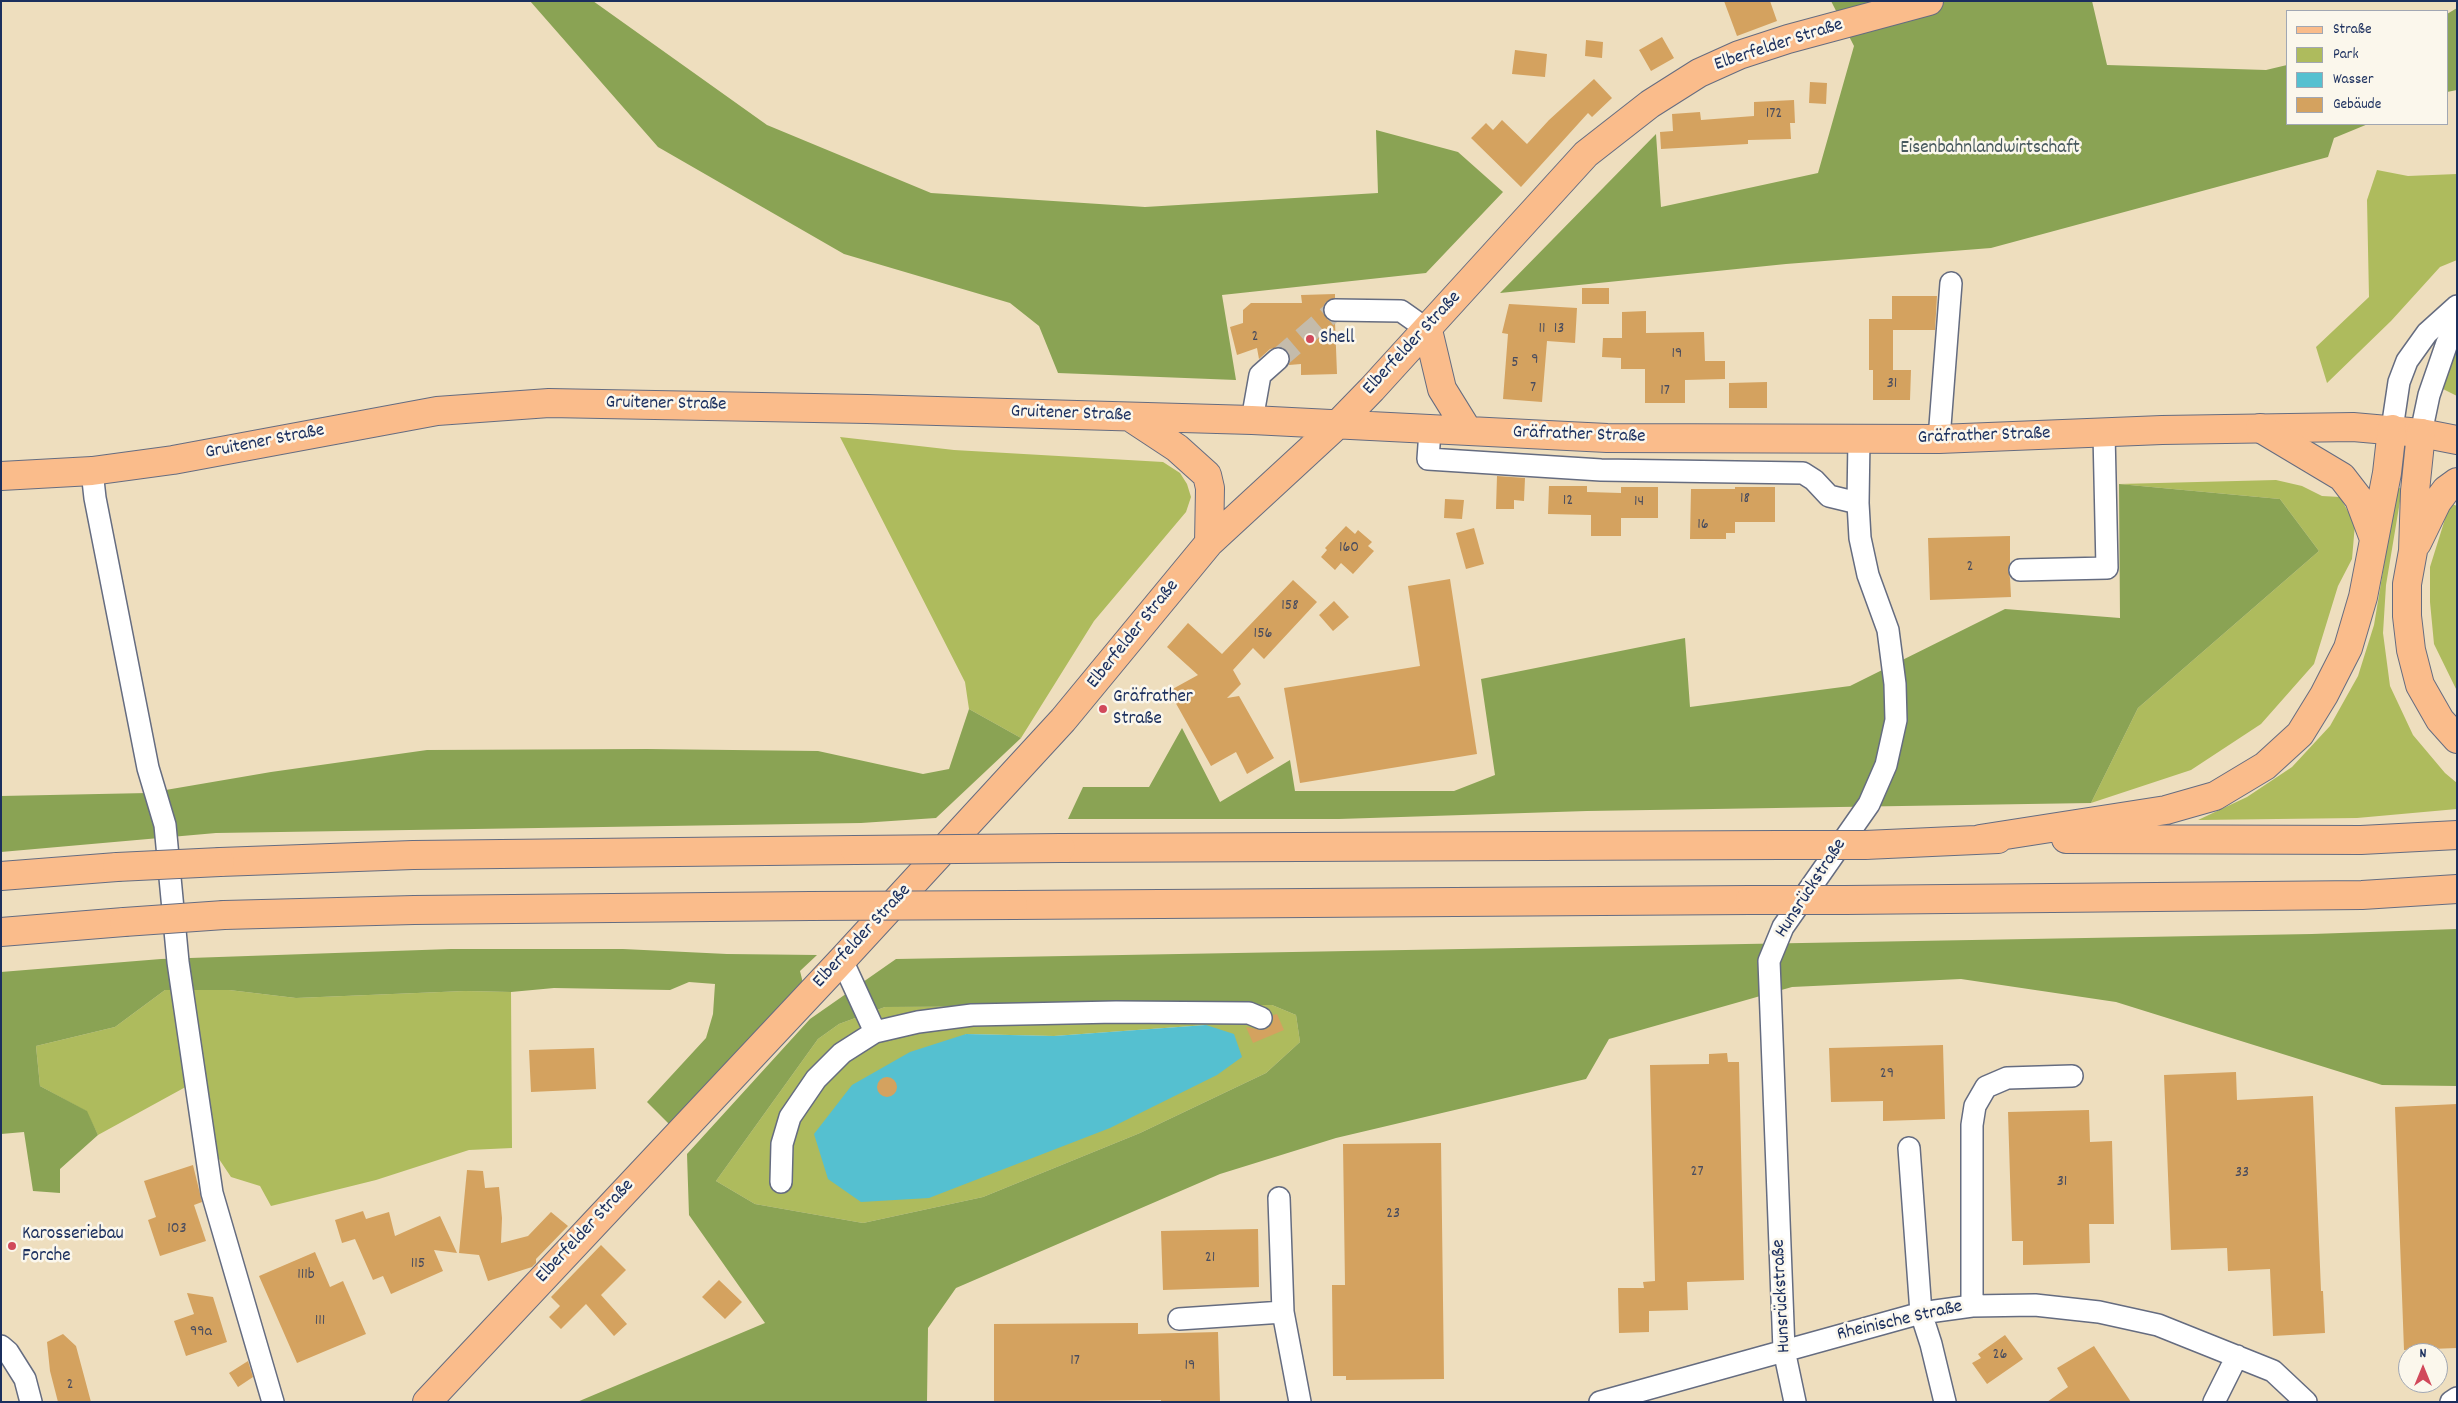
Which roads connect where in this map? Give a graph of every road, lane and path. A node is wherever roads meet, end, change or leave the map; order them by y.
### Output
1 (1929, 1) edge
2 (1951, 283) dead end
3 (2457, 306) edge
4 (1335, 310) tunnel mouth
5 (2457, 328) edge
6 (1428, 330) junction
7 (1278, 360) tunnel mouth
8 (1130, 417) junction
9 (1252, 420) junction
10 (1337, 424) junction
11 (2260, 428) junction
12 (2392, 429) junction
13 (1430, 431) junction
14 (1468, 431) junction
15 (2104, 433) junction
16 (2421, 433) junction
17 (1939, 439) junction
18 (1859, 440) junction
19 (2457, 440) edge
20 (92, 472) junction
21 (1, 476) edge
22 (2457, 482) edge
23 (1858, 503) junction
24 (2374, 540) junction
25 (1209, 543) junction
26 (2413, 551) junction
27 (2020, 570) dead end
28 (2457, 739) edge
29 (2457, 835) edge
30 (1980, 839) junction
31 (1, 876) edge
32 (2457, 889) edge
33 (1, 932) edge
34 (842, 960) junction
35 (1261, 1018) dead end
36 (875, 1032) junction
37 (2072, 1076) dead end
38 (1909, 1148) dead end
39 (781, 1182) dead end
40 (1279, 1198) dead end
41 (1972, 1306) junction
42 (1283, 1312) junction
43 (1921, 1313) junction
44 (1179, 1319) dead end
45 (1, 1346) edge
46 (1784, 1350) junction
47 (2237, 1356) junction
48 (2457, 1398) edge
49 (31, 1402) edge
50 (273, 1402) edge
51 (427, 1402) edge
52 (1300, 1402) edge
53 (1600, 1402) edge
54 (1795, 1402) edge
55 (1945, 1402) edge
56 (2214, 1402) edge
57 (2306, 1402) edge
58 (2451, 1402) edge

1 - 6 main road, Elberfelder Straße
2 - 17 street
3 - 12 street
4 - 6 street
5 - 16 street
6 - 10 main road, Elberfelder Straße
6 - 14 main road
7 - 9 street
8 - 9 main road, Gruitener Straße
8 - 20 main road, Gruitener Straße
8 - 25 main road
9 - 10 main road, Gruitener Straße
10 - 13 main road, Gräfrather Straße
10 - 25 main road, Elberfelder Straße
11 - 12 main road, Gräfrather Straße
11 - 15 main road, Gräfrather Straße
11 - 24 main road
12 - 16 main road, Gräfrather Straße
12 - 24 main road
13 - 14 main road, Gräfrather Straße
13 - 23 street, Gräfrather Straße
14 - 18 main road, Gräfrather Straße
15 - 17 main road, Gräfrather Straße
15 - 27 street
16 - 19 main road, Gräfrather Straße
16 - 26 main road
17 - 18 main road, Gräfrather Straße
18 - 23 street, Hunsrückstraße
20 - 21 main road, Gruitener Straße
20 - 50 street
22 - 26 main road
23 - 46 street, Hunsrückstraße
24 - 30 main road
25 - 34 main road, Elberfelder Straße
26 - 28 main road
29 - 30 main road
30 - 31 main road, bridge
32 - 33 main road, bridge
34 - 36 street
34 - 51 main road, Elberfelder Straße
35 - 36 street
36 - 39 street
37 - 41 street
38 - 43 street
40 - 42 street
41 - 43 street, Rheinische Straße
41 - 47 street, Rheinische Straße
42 - 44 street
42 - 52 street
43 - 46 street, Rheinische Straße
43 - 55 street
45 - 49 street
46 - 53 street, Rheinische Straße
46 - 54 street, Hunsrückstraße
47 - 56 street
47 - 57 street, Rheinische Straße
48 - 58 street

